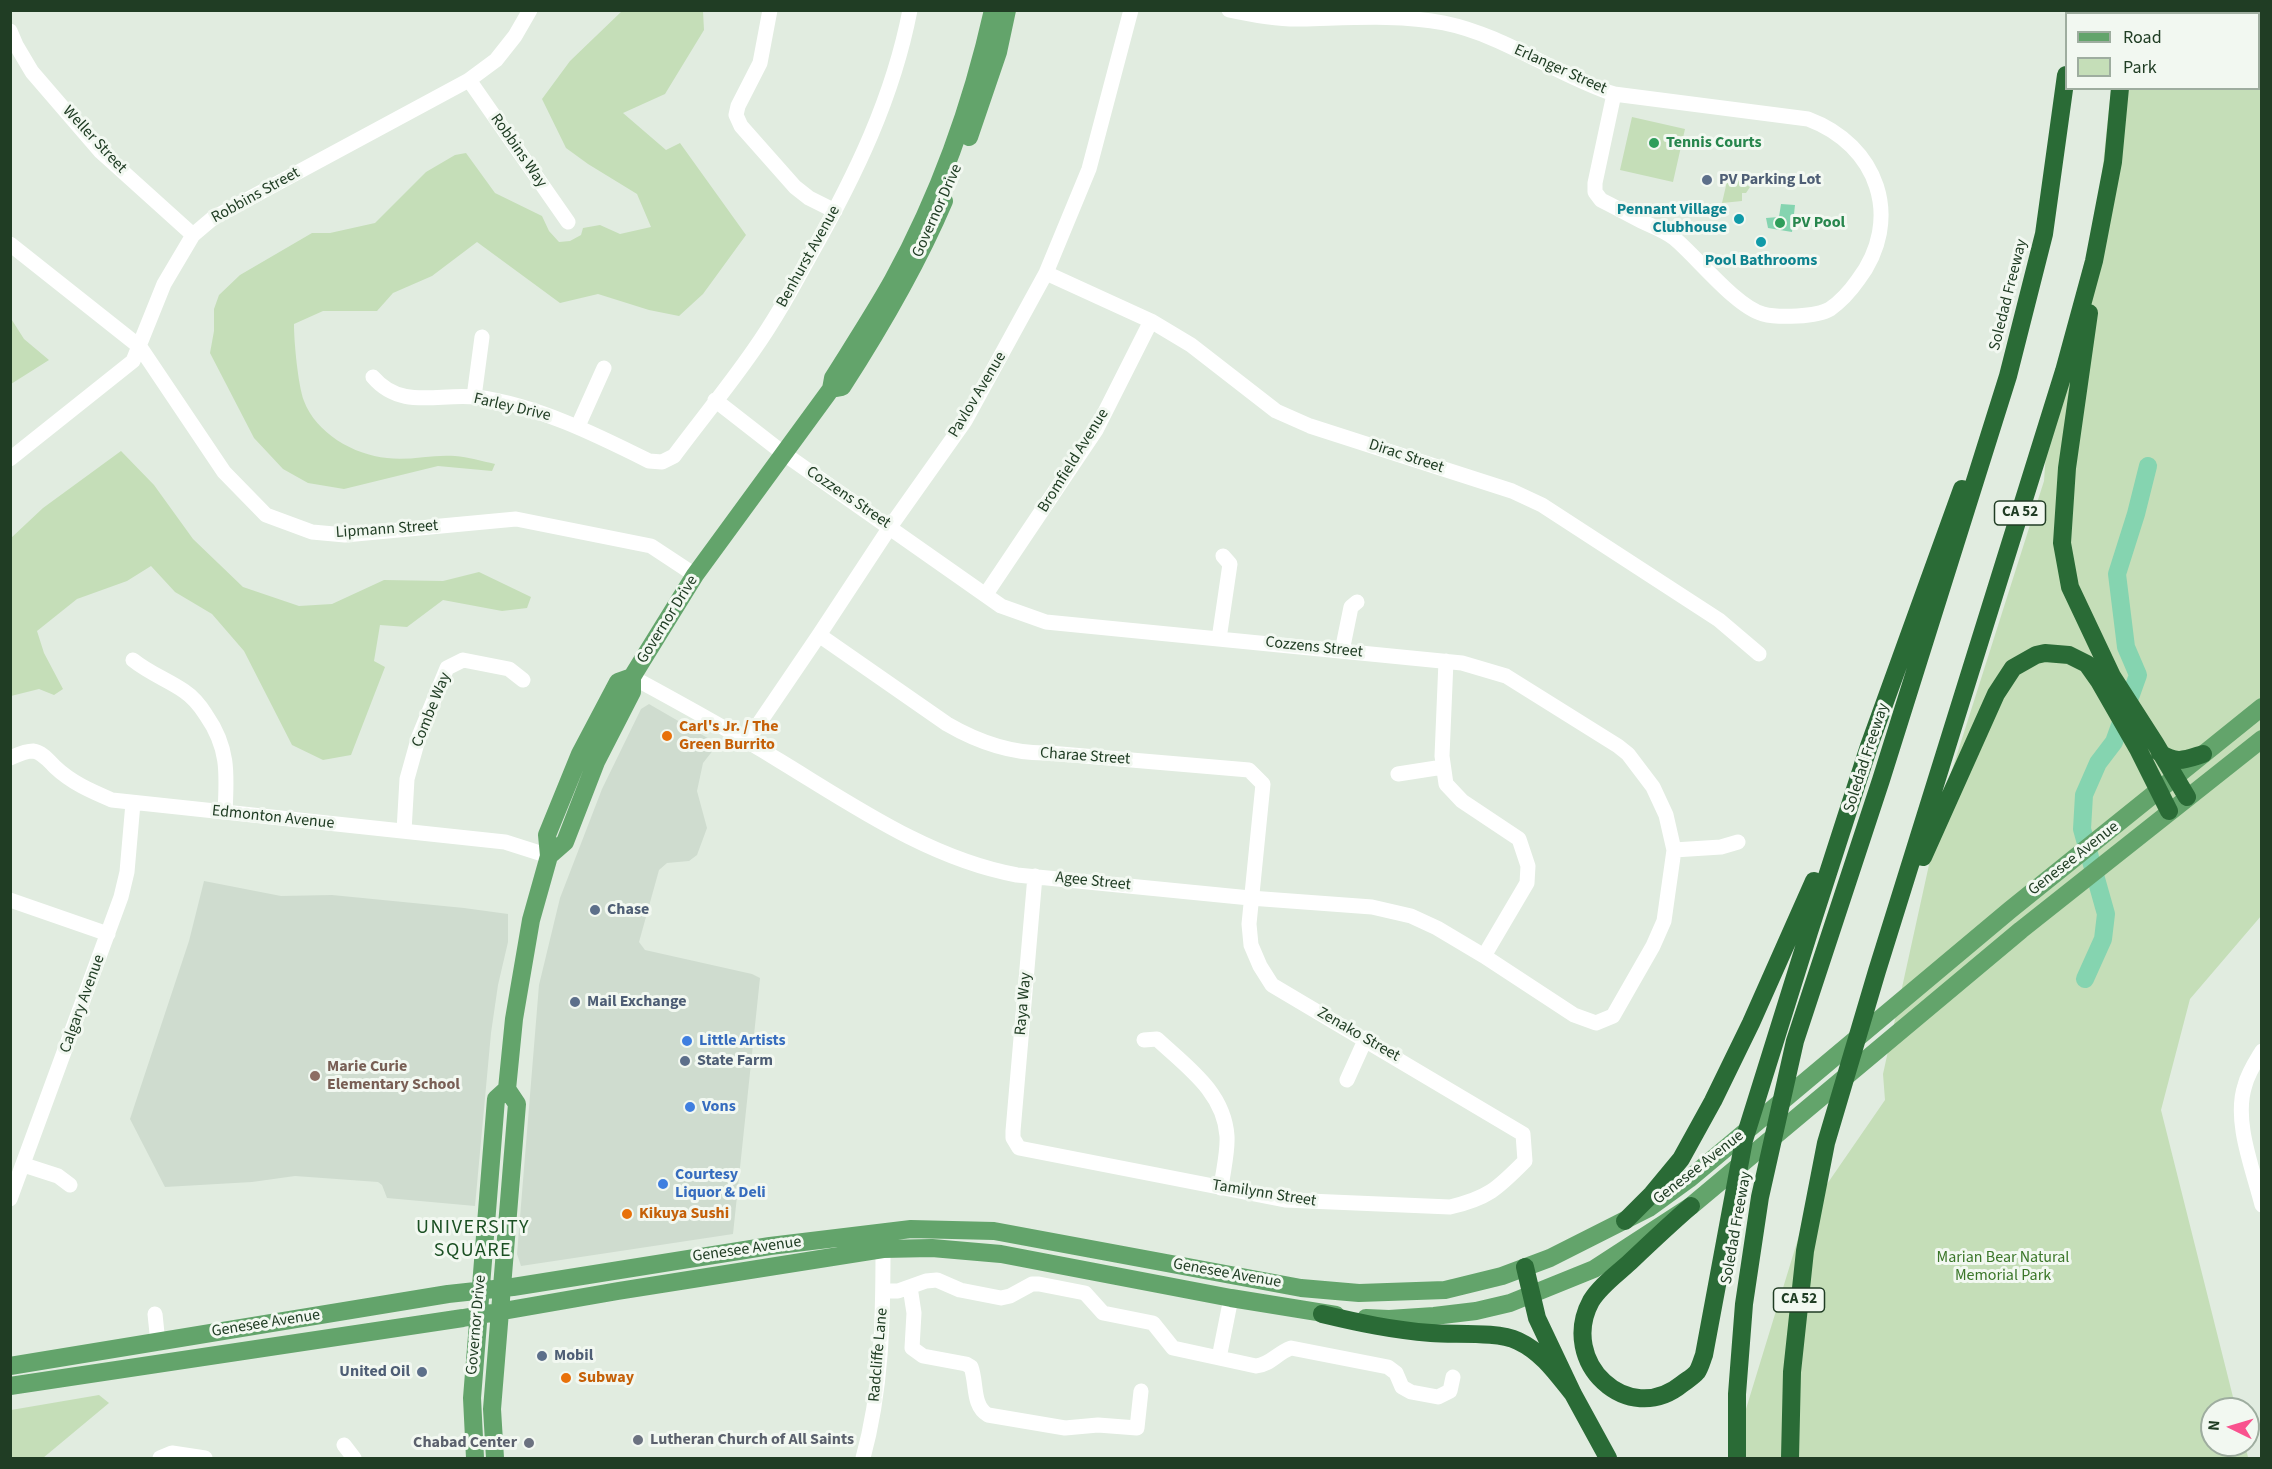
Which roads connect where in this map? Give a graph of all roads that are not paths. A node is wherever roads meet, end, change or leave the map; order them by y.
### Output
1 (530, 10) edge
2 (770, 10) edge
3 (910, 10) edge
4 (993, 10) edge
5 (1007, 10) edge
6 (1131, 10) edge
7 (1229, 10) edge
8 (10, 31) edge
9 (469, 80) junction
10 (2065, 89) edge
11 (2120, 90) edge
12 (1614, 94) junction
13 (835, 211) junction
14 (568, 222) dead end
15 (193, 235) junction
16 (10, 244) edge
17 (2094, 261) junction
18 (1046, 273) junction
19 (1151, 321) junction
20 (482, 337) dead end
21 (140, 348) junction
22 (604, 368) dead end
23 (2008, 376) junction
24 (373, 377) dead end
25 (831, 389) junction
26 (474, 397) junction
27 (716, 400) junction
28 (578, 426) junction
29 (783, 453) junction
30 (10, 459) edge
31 (649, 460) joint
32 (890, 527) junction
33 (1223, 556) dead end
34 (695, 575) junction
35 (986, 594) junction
36 (1357, 602) dead end
37 (819, 635) junction
38 (1219, 639) junction
39 (1342, 651) junction
40 (1759, 654) dead end
41 (133, 660) dead end
42 (1446, 661) junction
43 (632, 678) junction
44 (523, 680) dead end
45 (2262, 707) edge
46 (2262, 739) edge
47 (747, 741) junction
48 (1869, 746) junction
49 (2151, 748) junction
50 (2203, 754) junction
51 (10, 758) edge
52 (1443, 767) junction
53 (1398, 774) dead end
54 (2174, 778) junction
55 (2157, 790) junction
56 (2187, 797) junction
57 (133, 803) junction
58 (2169, 811) junction
59 (225, 812) junction
60 (404, 831) junction
61 (1738, 842) dead end
62 (1674, 850) junction
63 (549, 856) junction
64 (1035, 876) junction
65 (1250, 898) junction
66 (10, 900) edge
67 (1890, 930) junction
68 (108, 934) junction
69 (1484, 956) junction
70 (1574, 1015) joint
71 (1366, 1038) junction
72 (1144, 1040) dead end
73 (2262, 1051) edge
74 (1347, 1080) dead end
75 (507, 1089) junction
76 (1013, 1131) joint
77 (1523, 1134) joint
78 (2256, 1158) edge
79 (24, 1165) junction
80 (70, 1185) dead end
81 (1221, 1188) junction
82 (10, 1199) edge
83 (2262, 1205) edge
84 (1691, 1206) junction
85 (1625, 1221) junction
86 (883, 1249) junction
87 (1525, 1267) junction
88 (1239, 1276) junction
89 (910, 1287) junction
90 (502, 1288) junction
91 (481, 1291) junction
92 (883, 1291) junction
93 (1531, 1294) junction
94 (1231, 1298) junction
95 (500, 1312) junction
96 (154, 1314) dead end
97 (1322, 1314) junction
98 (478, 1315) junction
99 (158, 1343) junction
100 (1219, 1358) junction
101 (10, 1366) edge
102 (1453, 1377) dead end
103 (10, 1386) edge
104 (1141, 1391) dead end
105 (1574, 1394) junction
106 (344, 1445) dead end
107 (160, 1458) edge
108 (204, 1458) edge
109 (354, 1458) edge
110 (475, 1458) edge
111 (495, 1458) edge
112 (863, 1458) edge
113 (1608, 1458) edge
114 (1737, 1458) edge
115 (1790, 1458) edge

1 - 9 street, Robbins Street
2 - 13 street
3 - 13 street, Benhurst Avenue
4 - 25 main road, Governor Drive
5 - 25 main road, Governor Drive
6 - 18 street, Pavlov Avenue
7 - 12 street, Erlanger Street
8 - 15 street, Weller Street
9 - 14 street, Robbins Way
9 - 15 street, Robbins Street
10 - 23 highway, Soledad Freeway / CA 52
11 - 17 highway, CA 52
12 - 12 street, Erlanger Street
13 - 27 street, Benhurst Avenue
15 - 21 street, Robbins Street
16 - 21 street, Lipmann Street
17 - 49 highway
17 - 67 highway, CA 52
18 - 19 street, Dirac Street
18 - 32 street, Pavlov Avenue
19 - 35 street, Bromfield Avenue
19 - 40 street, Dirac Street
20 - 26 street
21 - 30 street, Robbins Street
21 - 34 street, Lipmann Street
22 - 28 street
23 - 48 highway
23 - 114 highway, Soledad Freeway / CA 52
24 - 26 street, Farley Drive
25 - 29 main road, Governor Drive
26 - 28 street, Farley Drive
27 - 29 street, Cozzens Street
27 - 31 street, Benhurst Avenue
28 - 31 street, Farley Drive
29 - 32 street, Cozzens Street
29 - 34 main road, Governor Drive
32 - 35 street, Cozzens Street
32 - 37 street, Pavlov Avenue
33 - 38 street
34 - 43 main road, Governor Drive
35 - 38 street, Cozzens Street
36 - 39 street
37 - 47 street, Pavlov Avenue
37 - 65 street, Charae Street
38 - 39 street, Cozzens Street
39 - 42 street, Cozzens Street
41 - 59 street
42 - 52 street
42 - 62 street, Cozzens Street
43 - 47 street, Agee Street
43 - 63 main road, Governor Drive
44 - 60 street, Combe Way
45 - 50 main road, Genesee Avenue
46 - 56 main road, Genesee Avenue
47 - 64 street, Agee Street
48 - 84 highway
48 - 85 highway
49 - 50 highway
49 - 54 highway
49 - 55 highway
49 - 67 highway
50 - 54 main road, Genesee Avenue
51 - 57 street, Edmonton Avenue
52 - 53 street
52 - 69 street
54 - 55 main road, Genesee Avenue
54 - 56 highway
55 - 58 highway
55 - 85 main road, Genesee Avenue
56 - 58 main road, Genesee Avenue
57 - 59 street, Edmonton Avenue
57 - 68 street, Calgary Avenue
58 - 84 main road, Genesee Avenue
59 - 60 street, Edmonton Avenue
60 - 63 street, Edmonton Avenue
61 - 62 street
62 - 70 street, Cozzens Street
63 - 75 main road, Governor Drive
64 - 65 street, Agee Street
64 - 76 street, Raya Way
65 - 69 street, Agee Street
65 - 71 street, Zenako Street
66 - 68 street
67 - 115 highway, CA 52
68 - 79 street, Calgary Avenue
69 - 70 street, Agee Street
71 - 74 street
71 - 77 street, Zenako Street
72 - 81 street
73 - 78 street
75 - 90 main road, Governor Drive
75 - 91 main road, Governor Drive
76 - 81 street, Tamilynn Street
77 - 81 street, Tamilynn Street
78 - 83 street
79 - 80 street
79 - 82 street, Calgary Avenue
84 - 93 main road, Genesee Avenue
85 - 87 main road, Genesee Avenue
86 - 92 street, Radcliffe Lane
86 - 94 main road, Genesee Avenue
86 - 95 main road, Genesee Avenue
87 - 88 main road, Genesee Avenue
87 - 93 highway
88 - 90 main road, Genesee Avenue
88 - 94 main road
89 - 92 street
89 - 100 street
89 - 104 street
90 - 91 main road, Genesee Avenue
90 - 95 main road, Governor Drive
91 - 98 main road, Governor Drive
91 - 99 main road, Genesee Avenue
92 - 112 street, Radcliffe Lane
93 - 97 main road, Genesee Avenue
93 - 105 highway
94 - 97 main road, Genesee Avenue
94 - 100 street
95 - 98 main road, Genesee Avenue
95 - 111 main road, Governor Drive
96 - 99 street
97 - 105 highway
98 - 103 main road, Genesee Avenue
98 - 110 main road, Governor Drive
99 - 101 main road, Genesee Avenue
100 - 102 street
105 - 113 highway
106 - 109 street
107 - 108 street

